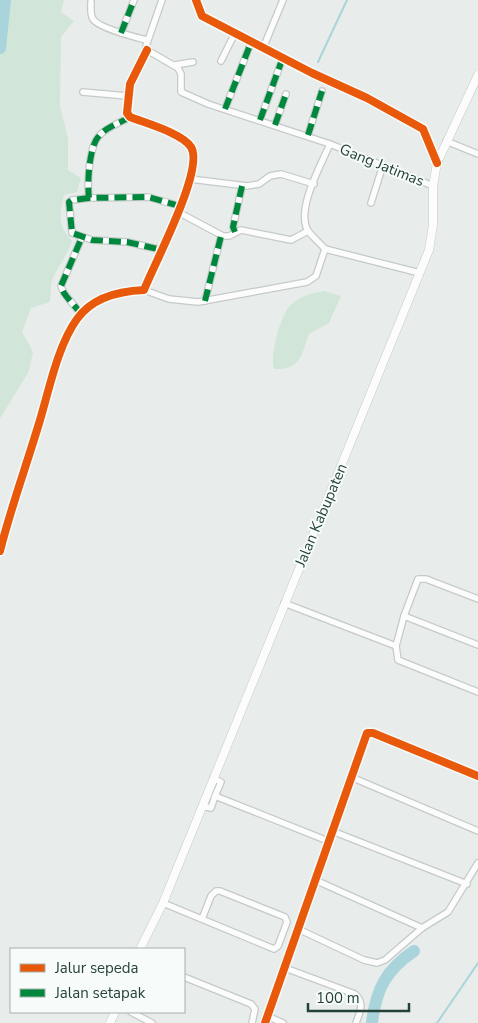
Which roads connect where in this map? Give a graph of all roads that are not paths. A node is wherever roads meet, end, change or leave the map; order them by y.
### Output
1 (134, 0) edge
2 (162, 0) edge
3 (196, 0) edge
4 (283, 0) edge
5 (91, 2) dead end
6 (121, 33) junction
7 (236, 33) junction
8 (146, 40) junction
9 (252, 40) junction
10 (264, 46) junction
11 (147, 50) junction
12 (282, 60) dead end
13 (220, 61) dead end
14 (193, 62) dead end
15 (175, 65) junction
16 (478, 75) edge
17 (322, 91) dead end
18 (83, 92) dead end
19 (286, 94) dead end
20 (127, 96) junction
21 (225, 110) junction
22 (130, 117) junction
23 (260, 120) junction
24 (275, 125) junction
25 (308, 134) junction
26 (446, 140) junction
27 (330, 144) junction
28 (478, 154) edge
29 (437, 163) junction
30 (383, 165) junction
31 (190, 179) junction
32 (314, 184) junction
33 (242, 186) junction
34 (433, 186) junction
35 (89, 198) junction
36 (371, 203) dead end
37 (179, 209) junction
38 (308, 231) junction
39 (235, 232) junction
40 (221, 236) junction
41 (82, 237) junction
42 (325, 249) junction
43 (162, 250) junction
44 (420, 273) junction
45 (144, 290) junction
46 (205, 301) junction
47 (81, 315) junction
48 (0, 551) edge
49 (478, 599) edge
50 (284, 603) junction
51 (404, 616) junction
52 (478, 645) edge
53 (396, 646) junction
54 (478, 692) edge
55 (478, 776) edge
56 (352, 777) junction
57 (213, 778) junction
58 (215, 796) junction
59 (202, 806) junction
60 (332, 831) junction
61 (478, 832) edge
62 (328, 841) junction
63 (478, 864) edge
64 (315, 880) junction
65 (467, 884) junction
66 (163, 903) junction
67 (202, 919) junction
68 (422, 928) junction
69 (298, 930) junction
70 (140, 948) edge
71 (284, 968) junction
72 (185, 977) edge
73 (133, 1013) edge
74 (267, 1016) junction
75 (152, 1023) edge
76 (252, 1023) edge
77 (265, 1023) edge
78 (283, 1023) edge
79 (356, 1023) edge

1 - 6 street
2 - 8 street
3 - 7 street
4 - 10 street
5 - 6 street
6 - 8 street
7 - 9 street
7 - 13 street
8 - 11 street
9 - 10 street
9 - 21 street
10 - 29 street
11 - 15 street
11 - 20 street
12 - 23 street
14 - 15 street
15 - 21 street
16 - 26 main road, Jalan Kabupaten
17 - 25 street
18 - 20 street
19 - 24 street
20 - 22 street
21 - 23 street
22 - 31 street
22 - 35 street
23 - 24 street
24 - 25 street
25 - 27 street
26 - 28 street
26 - 29 main road, Jalan Kabupaten
27 - 30 street, Gang Jatimas
27 - 32 street, Gang Jatimas
29 - 34 main road, Jalan Kabupaten
30 - 34 street, Gang Jatimas
30 - 36 street
31 - 33 street
31 - 37 street
32 - 33 street
32 - 38 street, Gang Jatimas
33 - 39 street
34 - 44 main road, Jalan Kabupaten
35 - 37 street
35 - 41 street
37 - 40 street
37 - 43 street
38 - 39 street
38 - 42 street
39 - 40 street
40 - 46 street
41 - 43 street
41 - 47 street
42 - 44 street
42 - 46 street
43 - 45 street
44 - 50 main road, Jalan Kabupaten
45 - 46 street
45 - 47 street
47 - 48 street
49 - 51 street
50 - 53 street
50 - 57 main road, Jalan Kabupaten
51 - 52 street
51 - 53 street
53 - 54 street
55 - 56 street
56 - 60 street
56 - 61 street
57 - 58 street
57 - 59 main road, Jalan Kabupaten
58 - 59 street
58 - 62 street
59 - 66 main road, Jalan Kabupaten
60 - 62 street
60 - 65 street
62 - 64 street
63 - 65 street
64 - 68 street
64 - 69 street
65 - 68 street
66 - 67 street
66 - 70 main road, Jalan Kabupaten
67 - 67 street
68 - 69 street
69 - 71 street
71 - 74 street
71 - 79 street
72 - 76 street
73 - 75 street
74 - 77 street
74 - 78 street

